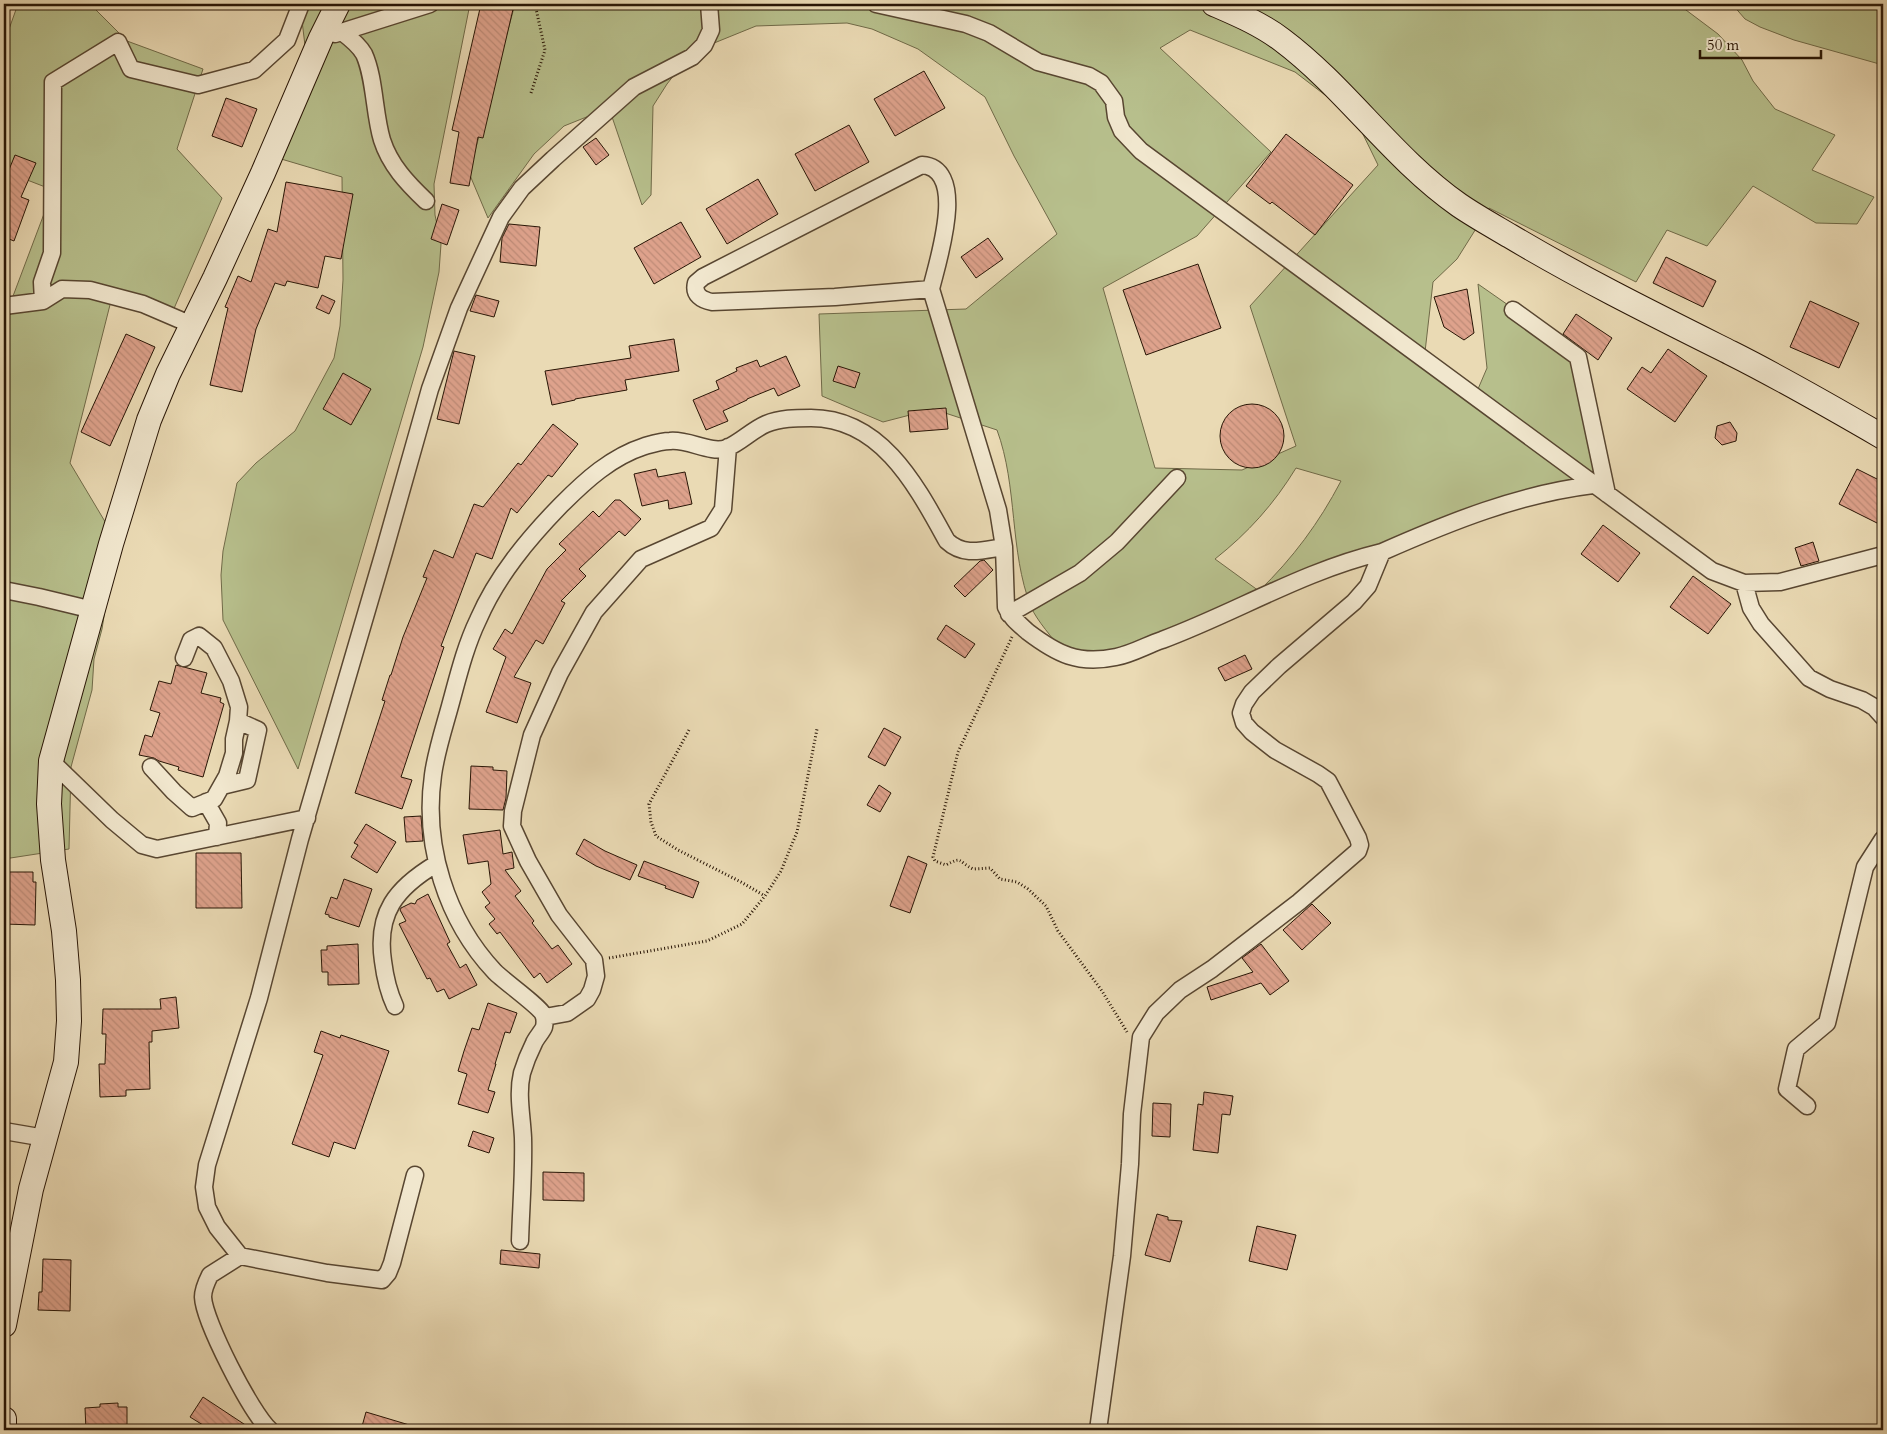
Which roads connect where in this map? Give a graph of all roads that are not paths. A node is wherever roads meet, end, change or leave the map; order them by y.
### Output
1 (301, 4) edge
2 (338, 4) edge
3 (430, 4) edge
4 (709, 4) edge
5 (876, 4) edge
6 (1228, 7) edge
7 (332, 35) junction
8 (426, 201) dead end
9 (931, 289) junction
10 (43, 301) junction
11 (4, 306) edge
12 (1513, 310) dead end
13 (192, 325) junction
14 (1883, 438) edge
15 (728, 448) junction
16 (1176, 478) dead end
17 (1593, 484) junction
18 (1607, 494) junction
19 (1004, 547) junction
20 (1382, 552) junction
21 (1883, 555) edge
22 (1744, 583) junction
23 (4, 590) edge
24 (94, 610) junction
25 (1014, 618) junction
26 (184, 658) dead end
27 (1883, 717) edge
28 (238, 721) junction
29 (51, 761) junction
30 (152, 767) dead end
31 (222, 786) junction
32 (206, 802) junction
33 (307, 818) junction
34 (217, 837) junction
35 (1883, 839) edge
36 (436, 864) junction
37 (395, 1006) dead end
38 (545, 1017) junction
39 (1807, 1106) dead end
40 (4, 1131) edge
41 (45, 1138) junction
42 (415, 1175) dead end
43 (520, 1241) dead end
44 (240, 1256) junction
45 (4, 1325) edge
46 (4, 1419) edge
47 (4, 1430) edge
48 (270, 1430) edge
49 (1098, 1430) edge

1 - 10 street
2 - 7 street
3 - 7 street
4 - 33 street
5 - 17 street
6 - 14 street
7 - 8 street
7 - 13 street
9 - 9 street
9 - 19 street
10 - 11 street
10 - 13 street
12 - 18 street
13 - 24 street
15 - 19 street
15 - 36 street
15 - 38 street
16 - 25 street
17 - 18 street
17 - 20 street
18 - 22 street
19 - 25 street
20 - 25 street
20 - 49 street
21 - 22 street
22 - 27 street
23 - 24 street
24 - 29 street
26 - 28 street
28 - 31 street
28 - 31 street
29 - 34 street
29 - 41 street
30 - 32 street
31 - 32 street
32 - 34 street
33 - 34 street
33 - 44 street
35 - 39 street
36 - 37 street
36 - 38 street
38 - 43 street
40 - 41 street
41 - 45 street
42 - 44 street
44 - 48 street
46 - 47 street

